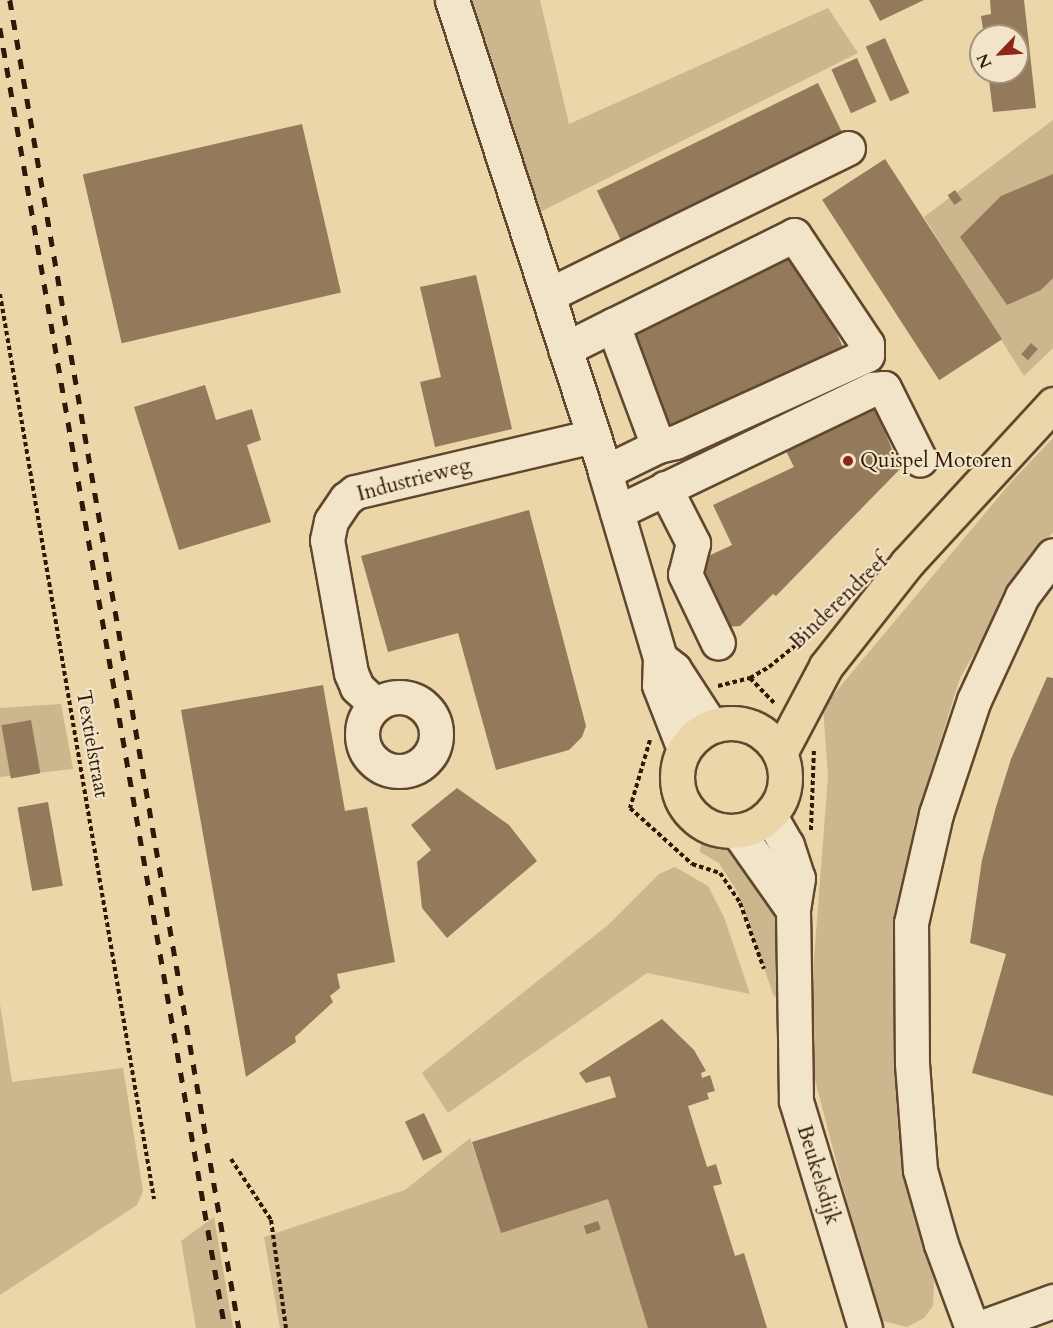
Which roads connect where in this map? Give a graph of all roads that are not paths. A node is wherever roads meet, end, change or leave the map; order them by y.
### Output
1 (452, 0) edge
2 (848, 148) dead end
3 (548, 295) junction
4 (613, 325) junction
5 (565, 349) junction
6 (1053, 404) edge
7 (594, 436) junction
8 (658, 446) junction
9 (920, 460) dead end
10 (605, 472) junction
11 (665, 489) junction
12 (617, 512) junction
13 (1053, 555) edge
14 (718, 643) dead end
15 (375, 704) dead end
16 (680, 706) junction
17 (785, 715) junction
18 (745, 724) junction
19 (711, 726) junction
20 (684, 749) junction
21 (780, 753) junction
22 (770, 816) junction
23 (738, 832) junction
24 (793, 910) junction
25 (1053, 1301) edge
26 (865, 1328) edge
27 (972, 1328) edge
28 (979, 1328) edge

1 - 3 street
2 - 3 street
3 - 5 street
4 - 5 street
4 - 8 street
4 - 8 street
5 - 7 street
6 - 17 main road, Binderendreef
7 - 10 street
7 - 15 street, Industrieweg
8 - 10 street
9 - 11 street
10 - 12 street
11 - 12 street
11 - 14 street
12 - 16 street
13 - 27 street
16 - 19 street
16 - 20 street
17 - 18 main road, Binderendreef
17 - 21 main road, Binderendreef
18 - 19 main road
18 - 21 main road
19 - 20 main road
20 - 23 main road
21 - 22 main road
22 - 23 main road
22 - 24 street, Beukelsdijk
23 - 24 street
24 - 26 street, Beukelsdijk
25 - 28 street

